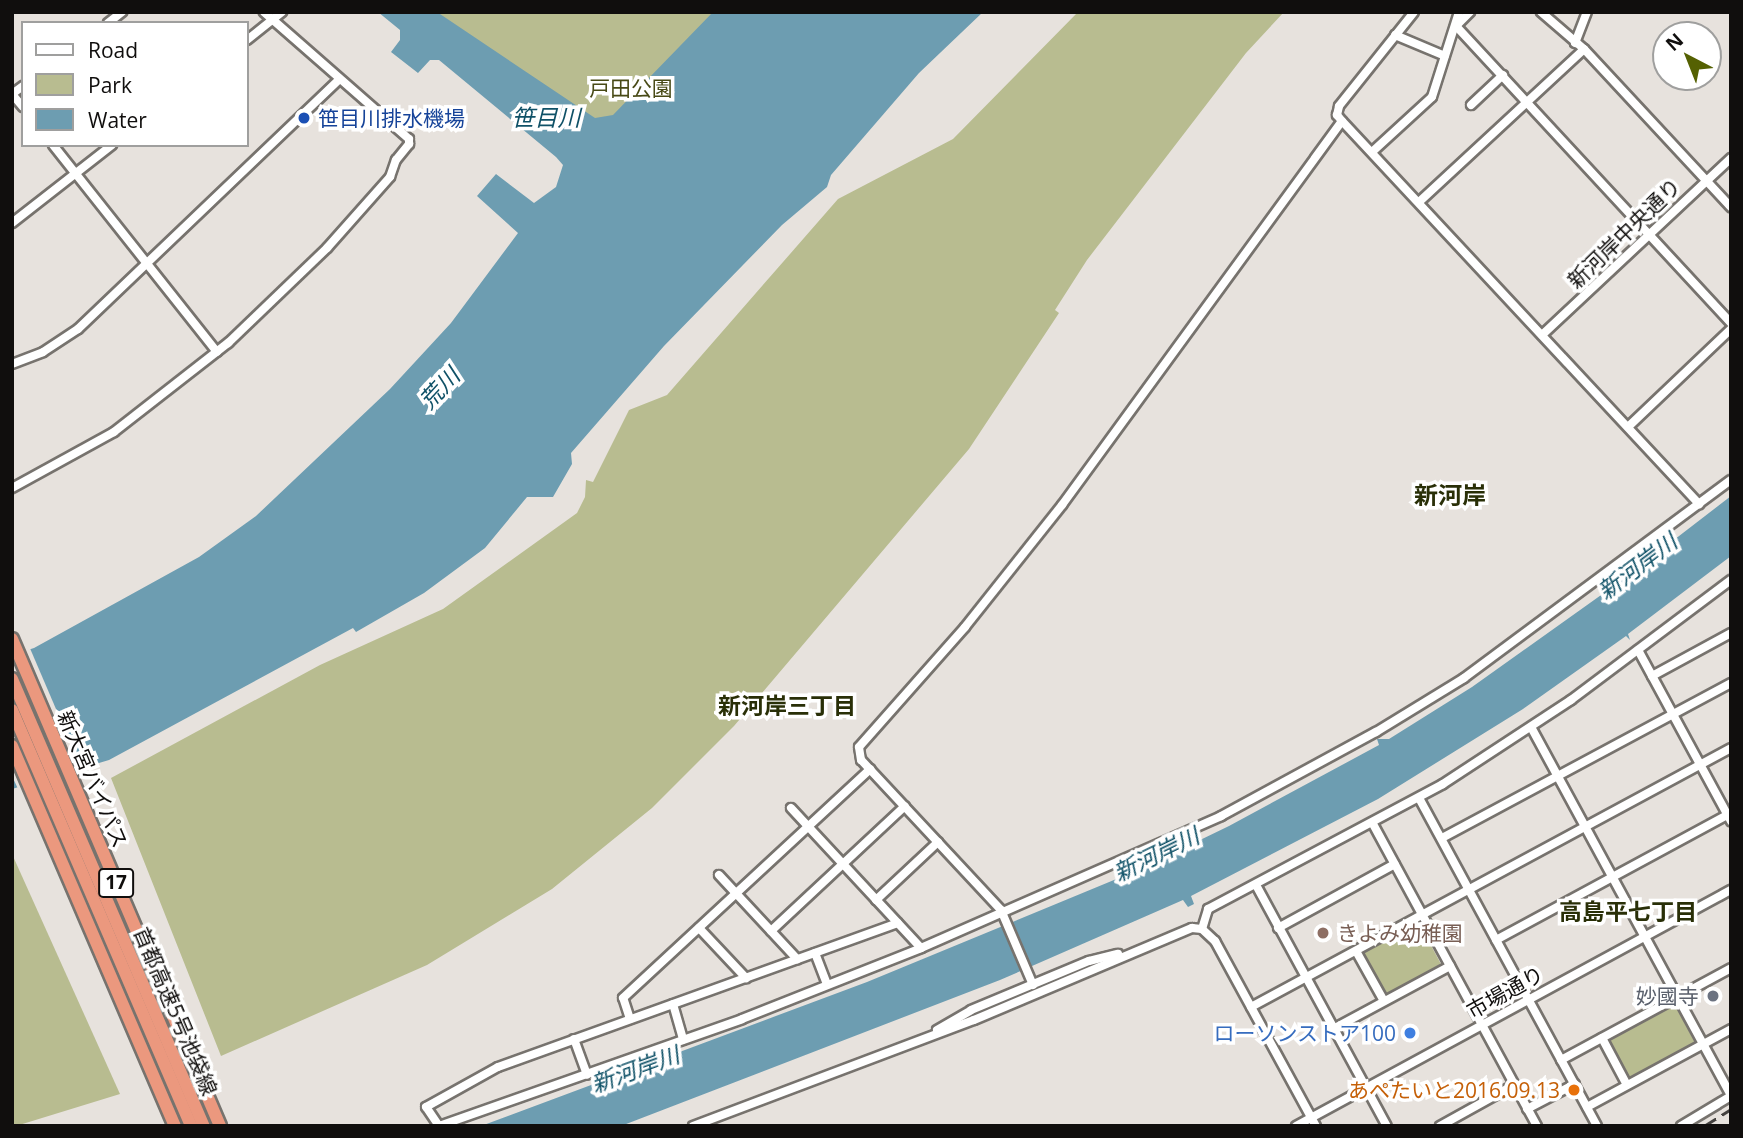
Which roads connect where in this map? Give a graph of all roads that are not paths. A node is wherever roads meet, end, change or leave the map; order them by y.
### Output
1 (264, 12) edge
2 (282, 12) edge
3 (1414, 12) edge
4 (1460, 12) edge
5 (1470, 12) edge
6 (1541, 12) edge
7 (1587, 12) edge
8 (272, 20) junction
9 (1456, 26) junction
10 (1395, 35) junction
11 (248, 39) edge
12 (1575, 43) junction
13 (1584, 49) junction
14 (1446, 56) junction
15 (1503, 75) junction
16 (339, 80) junction
17 (1527, 102) junction
18 (1471, 105) dead end
19 (1342, 121) junction
20 (55, 147) edge
21 (109, 147) edge
22 (1372, 152) junction
23 (1731, 158) edge
24 (76, 173) junction
25 (1705, 179) junction
26 (1419, 202) junction
27 (1731, 207) edge
28 (12, 223) edge
29 (1649, 233) junction
30 (147, 263) junction
31 (1731, 323) edge
32 (1731, 329) edge
33 (1542, 335) junction
34 (217, 352) junction
35 (12, 364) edge
36 (1628, 427) junction
37 (1731, 480) edge
38 (12, 488) edge
39 (1699, 503) junction
40 (1731, 580) edge
41 (1731, 633) edge
42 (12, 639) edge
43 (1638, 650) junction
44 (1652, 676) junction
45 (12, 679) edge
46 (1731, 683) edge
47 (12, 710) edge
48 (1672, 713) junction
49 (1531, 727) junction
50 (12, 746) edge
51 (1731, 748) edge
52 (1700, 765) junction
53 (870, 769) junction
54 (1557, 776) junction
55 (1419, 798) junction
56 (905, 806) junction
57 (791, 808) dead end
58 (1730, 816) edge
59 (1373, 824) junction
60 (808, 826) junction
61 (1585, 827) junction
62 (1442, 838) junction
63 (938, 842) junction
64 (843, 864) junction
65 (1395, 864) junction
66 (719, 875) dead end
67 (1612, 877) junction
68 (1256, 886) junction
69 (1469, 889) junction
70 (1731, 890) edge
71 (736, 893) junction
72 (876, 900) junction
73 (1004, 915) junction
74 (1422, 915) junction
75 (898, 923) junction
76 (699, 928) junction
77 (1278, 928) junction
78 (1202, 929) junction
79 (771, 931) junction
80 (1644, 937) junction
81 (1496, 940) junction
82 (921, 948) junction
83 (1140, 949) junction
84 (1356, 951) junction
85 (815, 953) junction
86 (797, 959) junction
87 (1450, 966) junction
88 (1731, 968) edge
89 (746, 978) junction
90 (1306, 978) junction
91 (1032, 983) junction
92 (827, 985) junction
93 (1677, 997) junction
94 (1528, 999) junction
95 (1384, 1001) junction
96 (673, 1004) junction
97 (1251, 1007) junction
98 (629, 1019) junction
99 (1482, 1025) junction
100 (1333, 1029) junction
101 (1731, 1029) edge
102 (1602, 1038) junction
103 (574, 1039) junction
104 (683, 1040) junction
105 (916, 1042) junction
106 (1703, 1044) junction
107 (1561, 1060) junction
108 (587, 1075) junction
109 (1575, 1083) junction
110 (1514, 1085) junction
111 (1627, 1085) junction
112 (1366, 1088) junction
113 (1731, 1096) edge
114 (1587, 1107) junction
115 (1527, 1109) junction
116 (1314, 1122) edge
117 (175, 1126) edge
118 (191, 1126) edge
119 (204, 1126) edge
120 (220, 1126) edge
121 (439, 1126) edge
122 (693, 1126) edge
123 (1296, 1126) edge
124 (1387, 1126) edge
125 (1440, 1126) edge
126 (1536, 1126) edge
127 (1597, 1126) edge
128 (1681, 1126) edge

1 - 8 street
2 - 8 street
3 - 10 street
4 - 9 street
5 - 9 street
6 - 12 street
7 - 12 street
8 - 11 street
8 - 16 street
9 - 14 street
9 - 15 street
10 - 14 street
10 - 19 street
12 - 13 street
13 - 17 street
13 - 25 street
14 - 22 street
15 - 17 street
15 - 18 street
16 - 30 street
16 - 34 street
17 - 26 street
17 - 29 street
19 - 22 street
19 - 53 street
20 - 24 street
21 - 24 street
22 - 26 street
23 - 25 street, 新河岸中央通り
24 - 28 street
24 - 30 street
25 - 27 street
25 - 29 street, 新河岸中央通り
26 - 33 street
29 - 31 street
29 - 33 street, 新河岸中央通り
30 - 34 street
30 - 35 street
32 - 36 street
33 - 36 street
34 - 38 street
36 - 39 street
37 - 39 street
39 - 73 street
40 - 43 street
41 - 44 street
42 - 120 highway, 新大宮バイパス / 17
43 - 44 street
43 - 49 street
44 - 48 street
45 - 119 highway, 首都高速5号池袋線
46 - 48 street
47 - 118 highway, 首都高速5号池袋線
48 - 52 street
48 - 54 street
49 - 54 street
49 - 55 street
50 - 117 highway, 17
51 - 52 street
52 - 58 street
52 - 61 street
53 - 56 street
53 - 60 street
54 - 61 street
54 - 62 street
55 - 59 street
55 - 62 street
56 - 63 street
56 - 64 street
57 - 60 street
58 - 67 street
59 - 65 street
59 - 68 street
60 - 64 street
60 - 71 street
61 - 67 street
61 - 69 street
62 - 69 street
63 - 72 street
63 - 73 street
64 - 72 street
64 - 79 street
65 - 74 street
65 - 77 street
66 - 71 street
67 - 80 street
67 - 81 street
68 - 77 street
68 - 78 street
69 - 74 street
69 - 81 street
70 - 80 street, 市場通り
71 - 76 street
71 - 79 street
72 - 75 street
73 - 82 street
73 - 91 street
74 - 84 street
74 - 87 street
75 - 82 street
75 - 85 street
76 - 89 street
76 - 98 street
77 - 90 street
78 - 83 street
78 - 97 street
79 - 86 street
80 - 93 street
80 - 94 street, 市場通り
81 - 94 street
82 - 92 street
83 - 91 street
83 - 105 street
84 - 90 street
84 - 95 street
85 - 86 street
85 - 92 street
86 - 89 street
87 - 95 street
87 - 99 street
88 - 93 street
89 - 96 street
90 - 97 street
90 - 100 street
91 - 105 street
92 - 104 street
93 - 102 street
93 - 106 street
94 - 99 street, 市場通り
94 - 107 street
95 - 100 street
96 - 98 street
96 - 104 street
97 - 116 street
98 - 103 street
99 - 110 street
99 - 112 street, 市場通り
100 - 112 street
101 - 106 street
102 - 107 street
102 - 111 street
103 - 108 street
103 - 121 street
104 - 108 street
105 - 122 street
106 - 111 street
106 - 113 street
107 - 109 street
108 - 121 street
109 - 114 street
109 - 115 street
110 - 115 street
110 - 125 street
111 - 114 street
112 - 116 street, 市場通り
112 - 124 street
113 - 128 street
114 - 127 street
115 - 126 street
116 - 123 street, 市場通り

